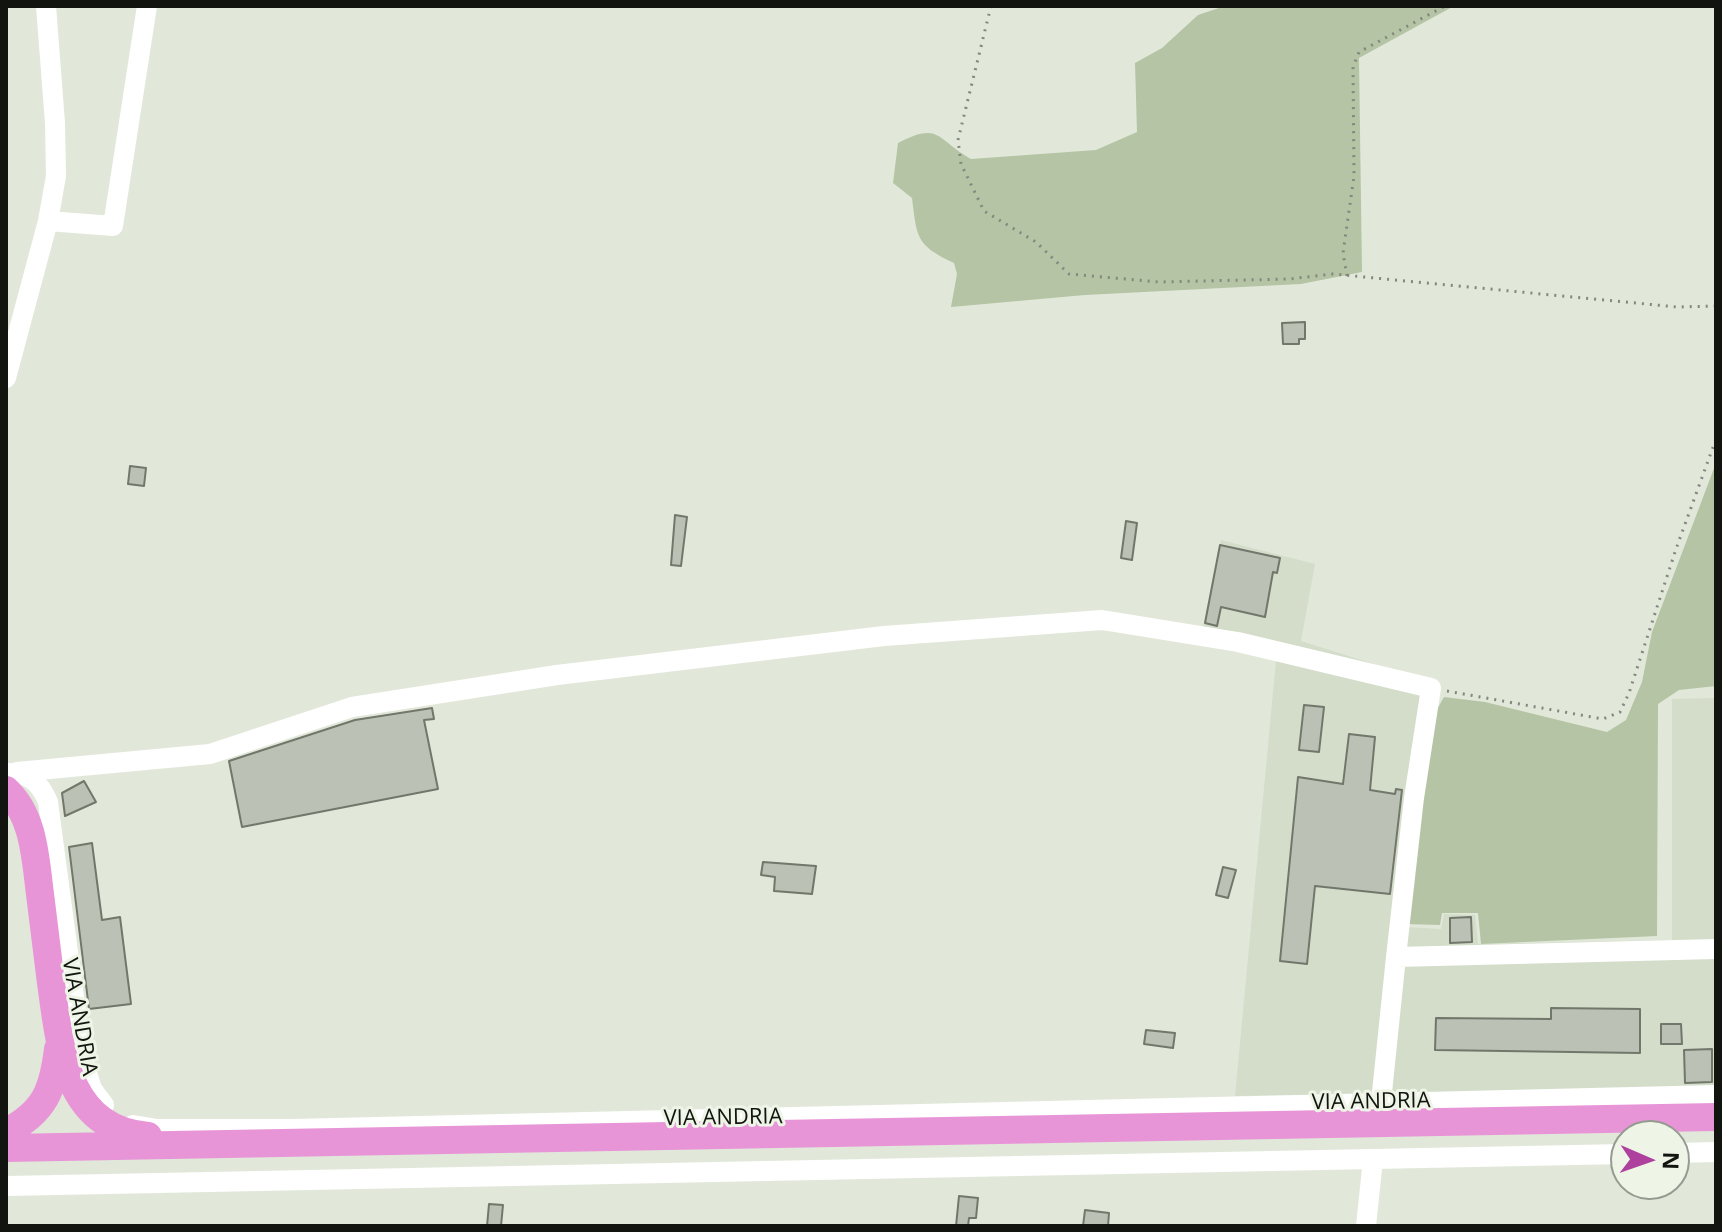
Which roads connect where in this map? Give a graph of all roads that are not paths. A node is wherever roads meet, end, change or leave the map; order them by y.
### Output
1 (46, 6) edge
2 (147, 6) edge
3 (48, 221) junction
4 (6, 378) edge
5 (10, 778) edge
6 (1716, 949) edge
7 (1396, 957) junction
8 (59, 1045) junction
9 (1716, 1095) edge
10 (1381, 1102) junction
11 (1716, 1117) edge
12 (6, 1132) edge
13 (1716, 1136) edge
14 (1690, 1137) edge
15 (1610, 1138) edge
16 (232, 1144) junction
17 (6, 1148) edge
18 (1716, 1152) edge
19 (1690, 1153) edge
20 (1610, 1154) edge
21 (1373, 1159) junction
22 (6, 1168) edge
23 (6, 1186) edge
24 (1366, 1226) edge

1 - 3 street
2 - 3 street
3 - 4 street
5 - 7 street
5 - 8 highway
5 - 10 street, VIA ANDRIA
6 - 7 street
7 - 10 street
8 - 12 highway
8 - 16 highway
9 - 10 street, VIA ANDRIA
11 - 16 highway
13 - 14 highway
15 - 22 highway
16 - 17 highway
18 - 19 street
20 - 21 street
21 - 23 street
21 - 24 street

